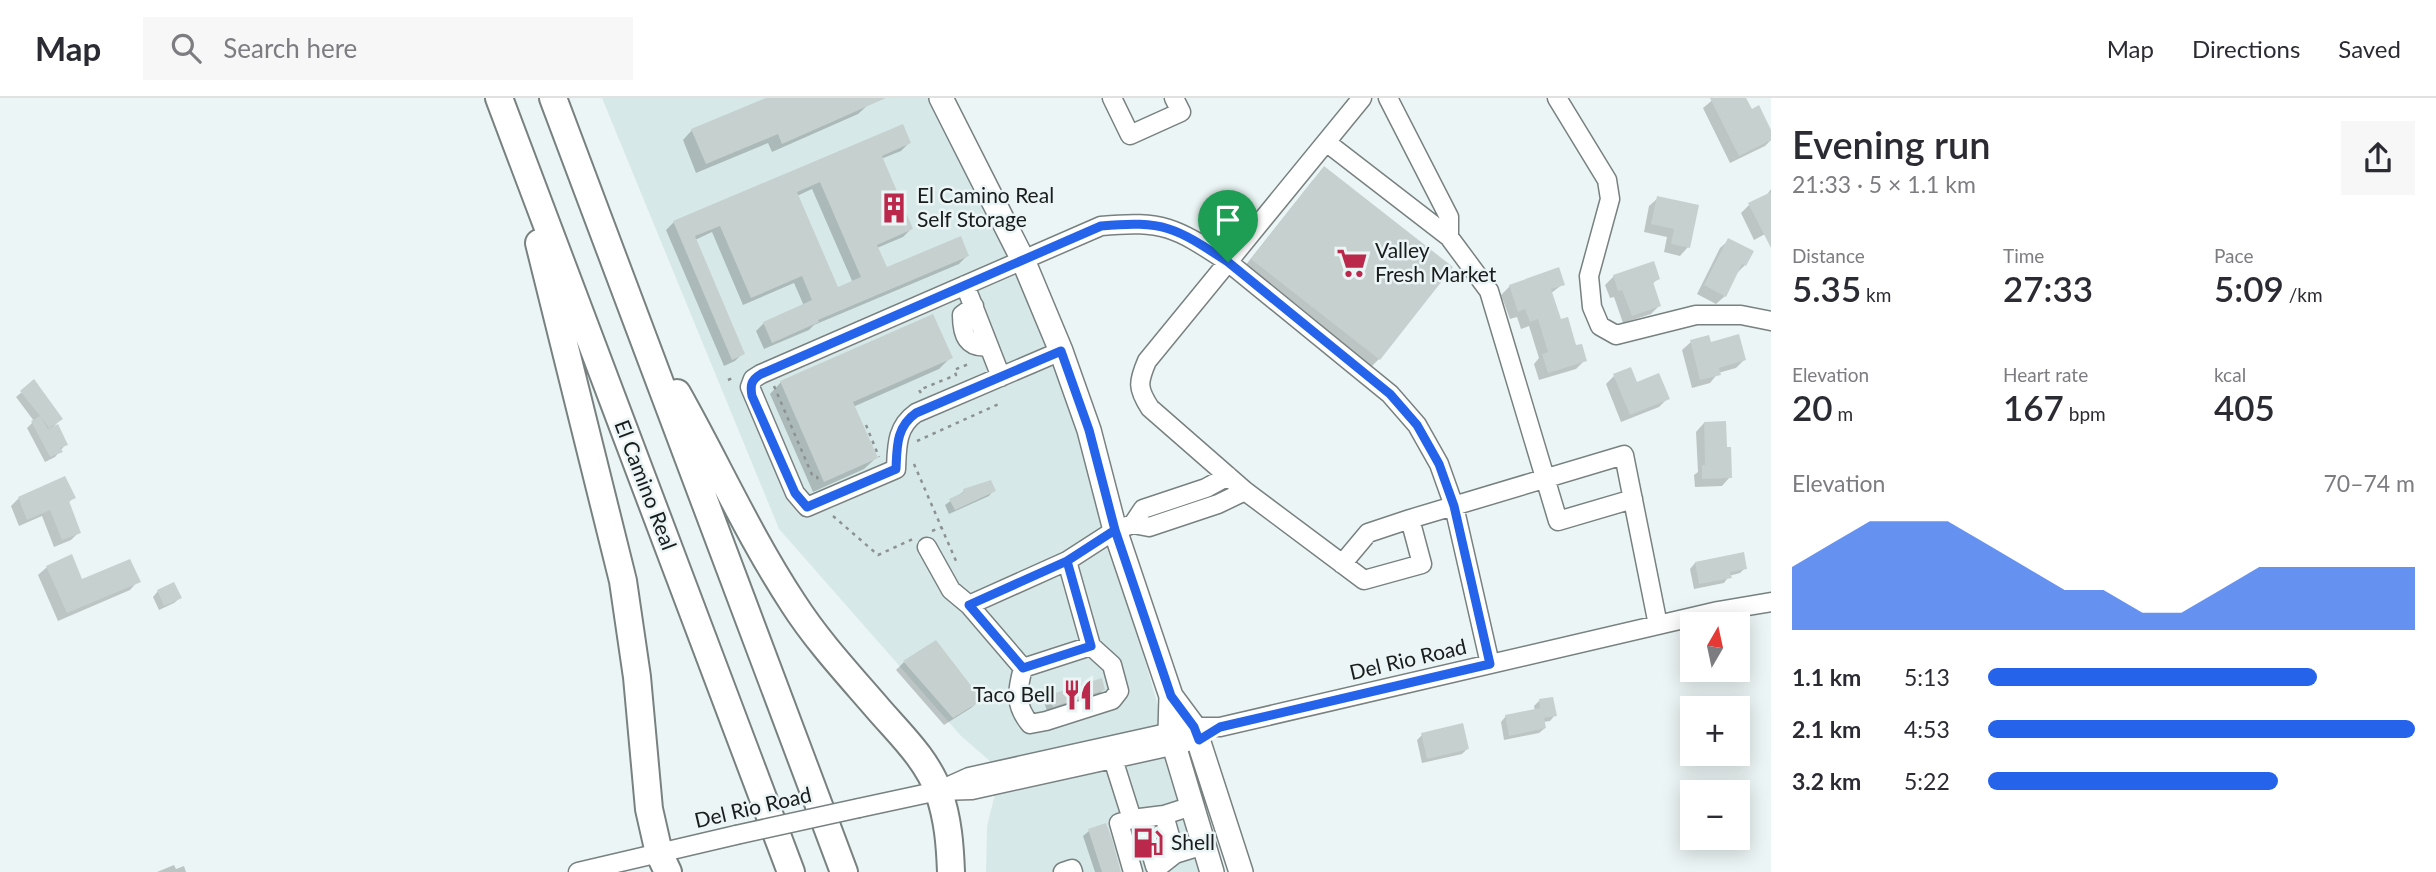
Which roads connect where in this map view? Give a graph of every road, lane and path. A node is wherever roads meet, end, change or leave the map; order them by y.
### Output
1 (499, 98) edge
2 (553, 98) edge
3 (941, 98) edge
4 (1112, 98) edge
5 (1174, 98) edge
6 (1362, 98) edge
7 (1388, 98) edge
8 (1557, 98) edge
9 (513, 136) junction
10 (1326, 142) junction
11 (1449, 237) junction
12 (1023, 260) junction
13 (1228, 262) junction
14 (965, 285) junction
15 (636, 321) junction
16 (1771, 321) edge
17 (1061, 351) junction
18 (1001, 377) junction
19 (1001, 403) dead end
20 (866, 425) dead end
21 (908, 445) dead end
22 (882, 463) dead end
23 (914, 463) dead end
24 (1228, 476) junction
25 (1544, 478) junction
26 (1245, 491) junction
27 (826, 498) junction
28 (1633, 499) junction
29 (1454, 506) junction
30 (1410, 519) junction
31 (942, 527) junction
32 (1124, 527) junction
33 (927, 538) junction
34 (956, 561) dead end
35 (1067, 561) junction
36 (1342, 564) junction
37 (1771, 602) edge
38 (969, 605) junction
39 (1658, 625) junction
40 (1091, 646) junction
41 (1490, 664) junction
42 (1023, 668) junction
43 (1171, 696) junction
44 (1197, 733) junction
45 (1172, 739) junction
46 (1113, 759) junction
47 (939, 791) junction
48 (1192, 806) junction
49 (1164, 815) junction
50 (1136, 819) junction
51 (1204, 845) junction
52 (664, 862) edge
53 (1163, 864) edge
54 (589, 871) edge
55 (791, 872) edge
56 (844, 872) edge
57 (951, 872) edge
58 (1063, 872) edge
59 (1073, 872) edge
60 (1135, 872) edge
61 (1212, 872) edge
62 (1241, 872) edge

1 - 9 highway, El Camino Real
2 - 15 highway
3 - 12 main road
4 - 5 street
6 - 10 street
7 - 11 street
8 - 16 street
9 - 52 highway
9 - 55 highway, El Camino Real
10 - 11 street
10 - 13 street
11 - 25 street
12 - 13 street
12 - 14 street
12 - 17 main road
13 - 24 street
13 - 29 street
14 - 18 street
14 - 27 street
15 - 47 highway
15 - 56 highway
17 - 18 street
17 - 32 main road
18 - 27 street
19 - 21 path
20 - 22 path
23 - 31 path
24 - 26 street
24 - 32 street
25 - 28 street
25 - 28 street
25 - 29 street
26 - 32 street
26 - 36 street
27 - 33 path
28 - 39 street
29 - 30 street
29 - 41 street
30 - 36 street
30 - 36 street
31 - 33 path
31 - 34 path
32 - 35 street
32 - 43 main road
33 - 38 street
35 - 38 street
35 - 40 street
37 - 39 street, Del Rio Road
38 - 42 street
39 - 41 street, Del Rio Road
40 - 42 street
40 - 42 street
41 - 44 street, Del Rio Road
43 - 44 main road
43 - 45 main road
44 - 45 street, Del Rio Road
44 - 62 main road
45 - 46 street, Del Rio Road
45 - 47 street, Del Rio Road
45 - 48 main road
46 - 47 street, Del Rio Road
46 - 50 street
47 - 52 street, Del Rio Road, bridge
47 - 57 highway
48 - 49 street
48 - 51 main road
49 - 50 street
49 - 53 street
50 - 53 street
50 - 60 street
51 - 53 street
51 - 61 main road
52 - 54 street, Del Rio Road
53 - 60 street
58 - 59 street

